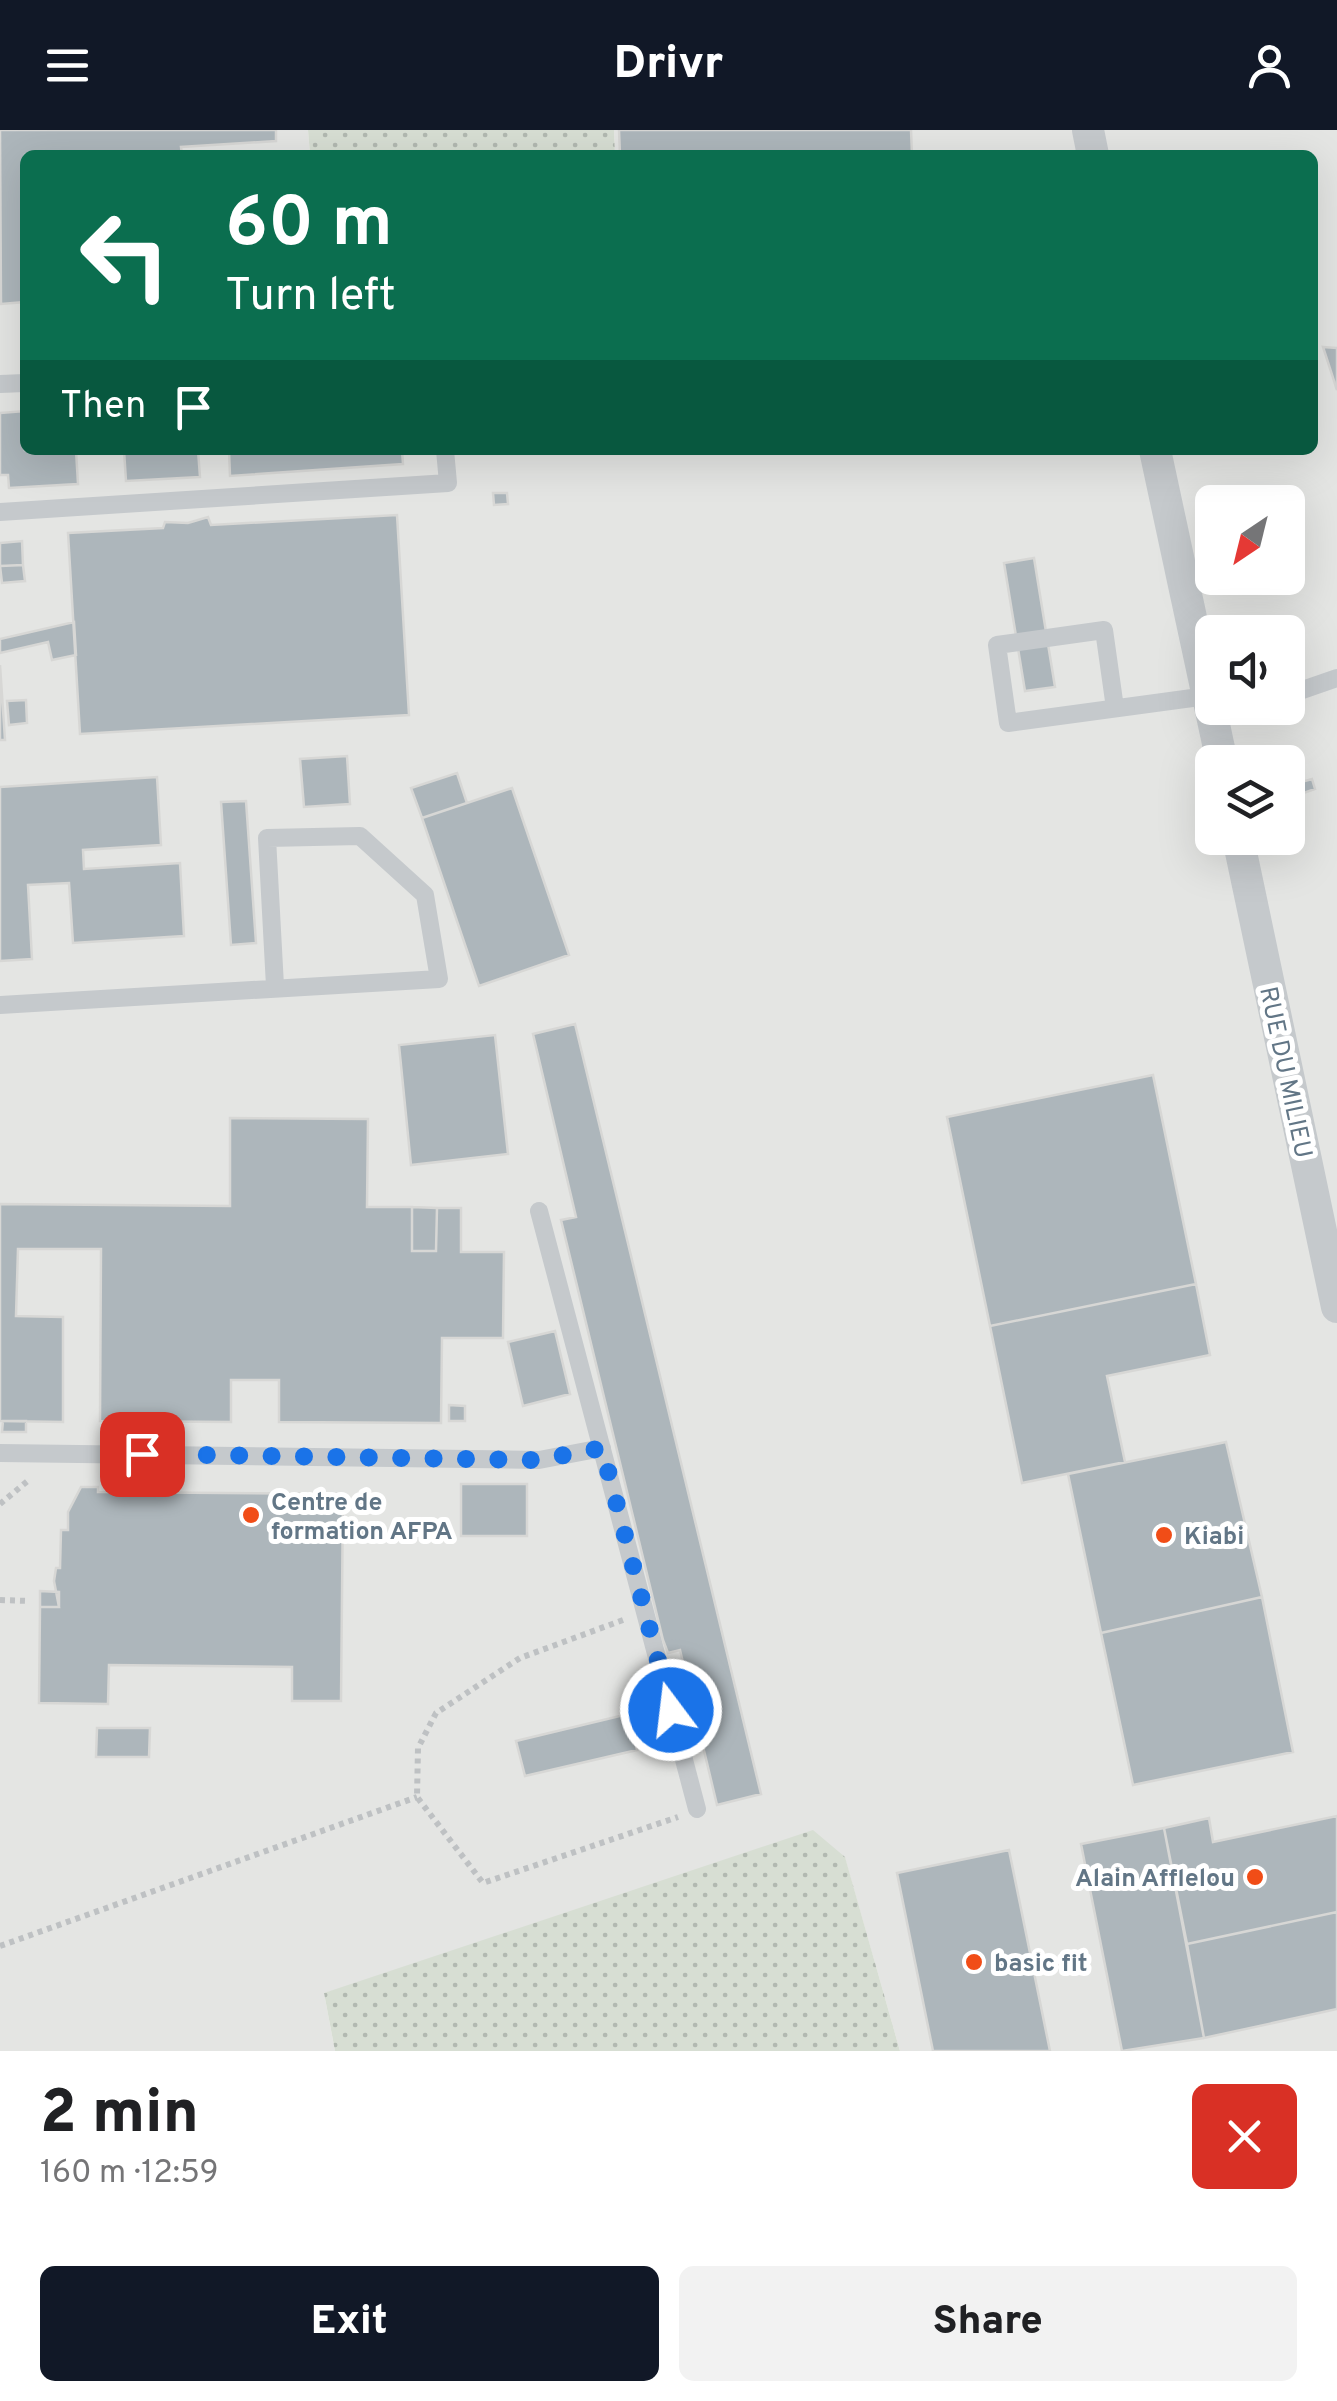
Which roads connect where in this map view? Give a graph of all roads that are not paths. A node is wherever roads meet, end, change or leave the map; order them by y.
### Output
1 (445, 455) edge
2 (1155, 455) edge
3 (0, 512) edge
4 (1195, 638) edge
5 (1337, 678) edge
6 (1305, 689) edge
7 (1195, 707) edge
8 (1114, 708) junction
9 (1242, 855) edge
10 (274, 986) junction
11 (0, 1005) edge
12 (539, 1211) dead end
13 (1337, 1307) edge
14 (602, 1448) junction
15 (0, 1453) edge
16 (697, 1809) road end

1 - 3 lane
2 - 4 street
5 - 6 lane
7 - 8 lane
8 - 8 lane
9 - 13 street, RUE DU MILIEU
10 - 10 lane
10 - 11 lane
12 - 14 lane
14 - 15 lane
14 - 16 lane

